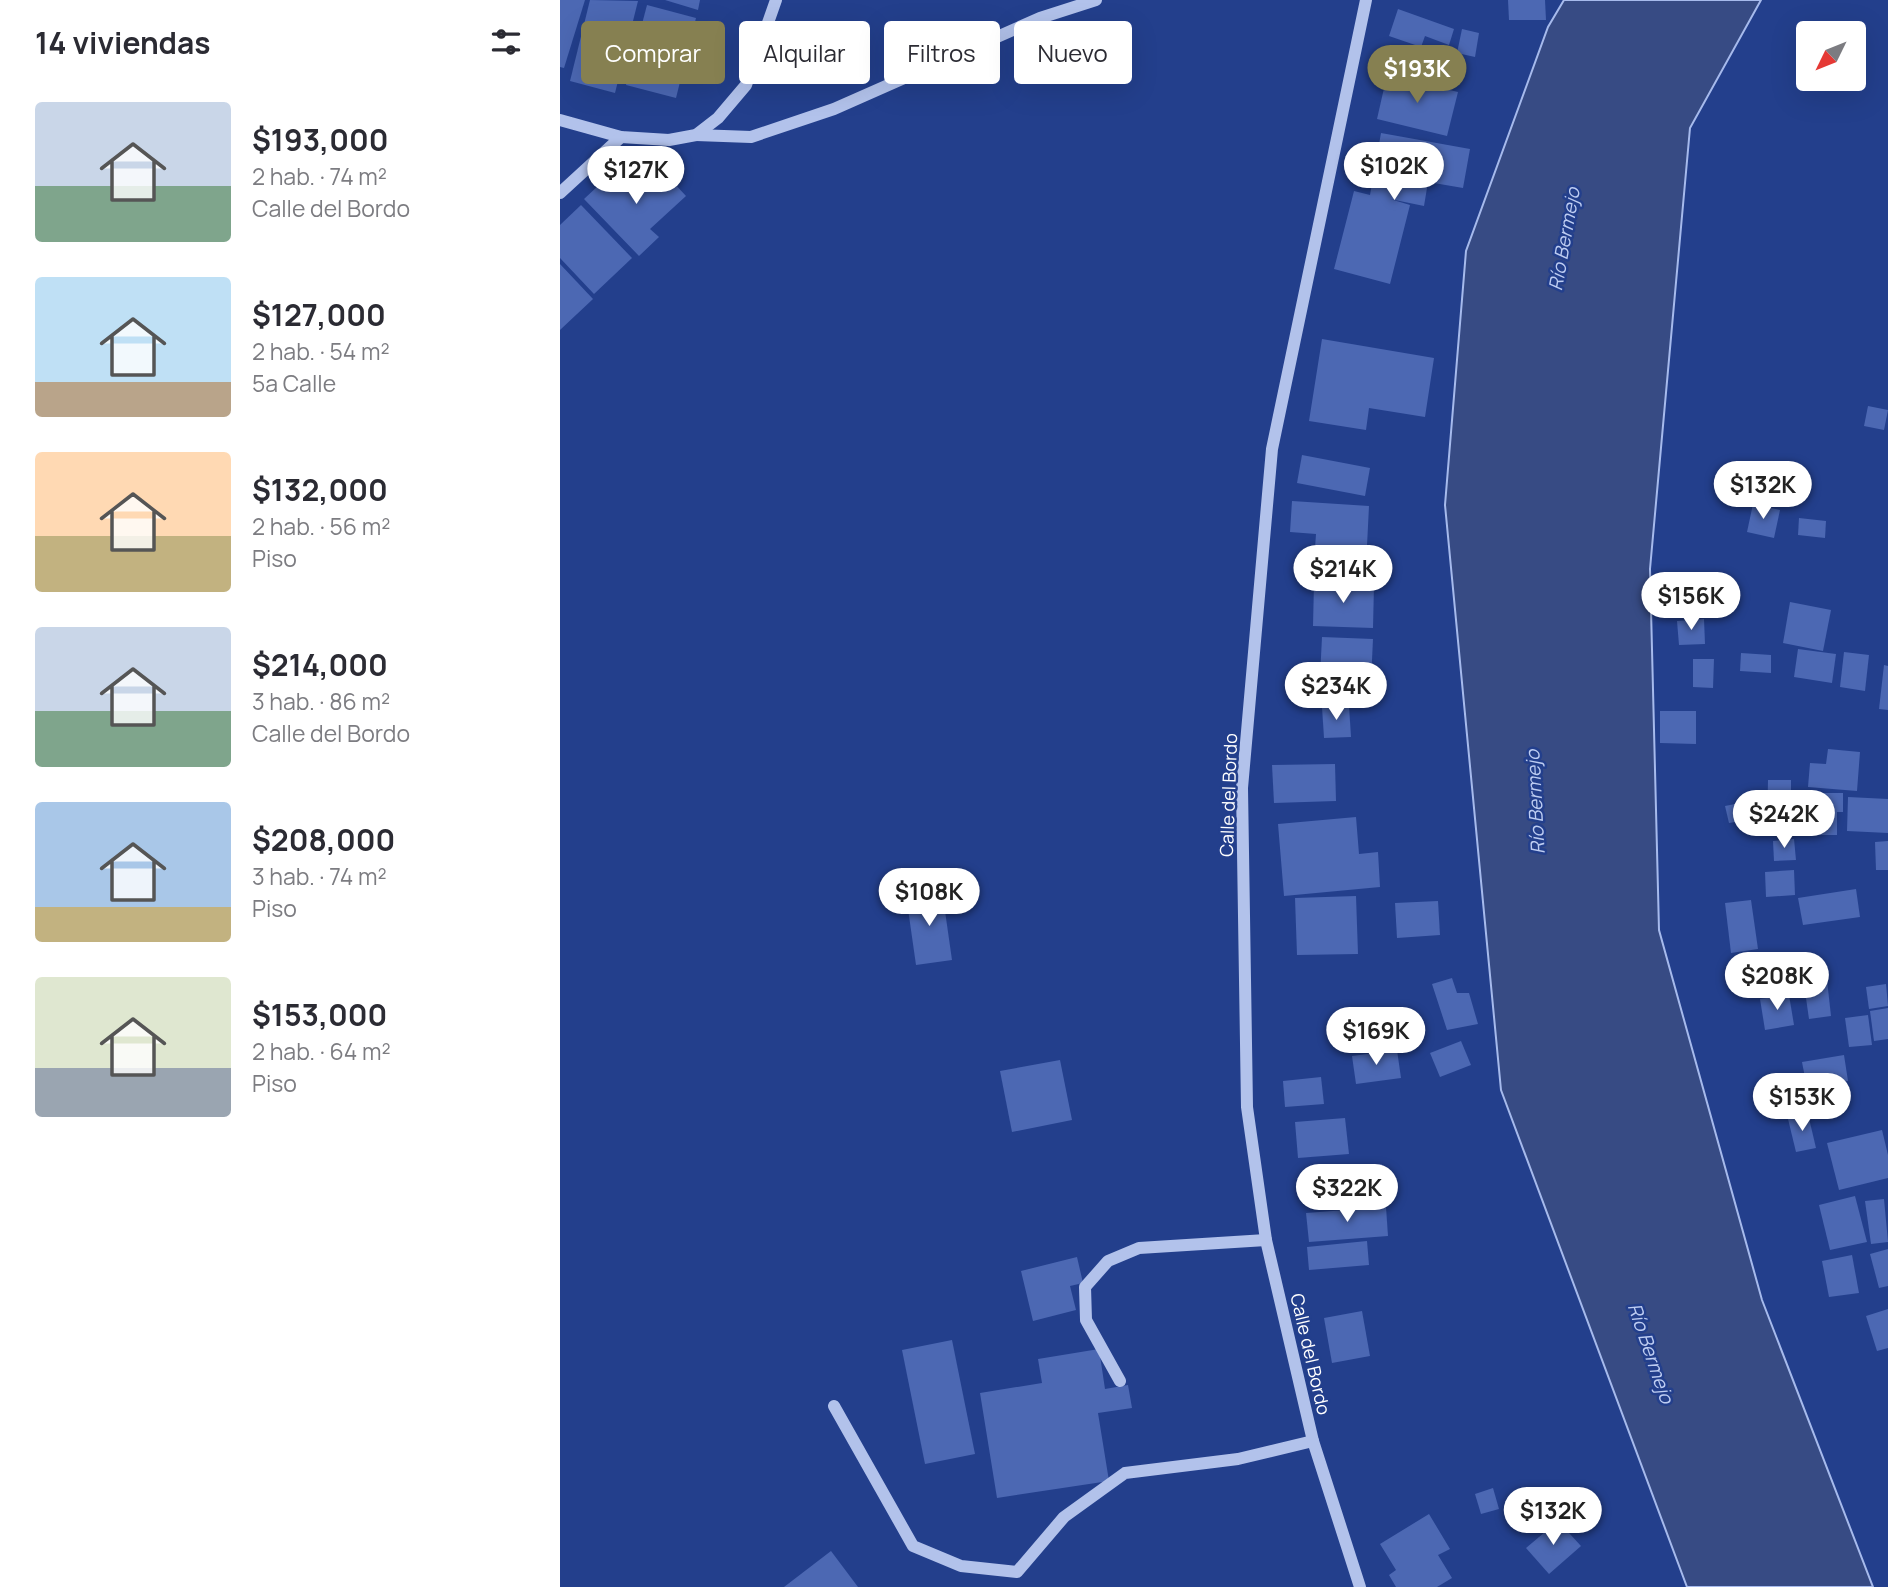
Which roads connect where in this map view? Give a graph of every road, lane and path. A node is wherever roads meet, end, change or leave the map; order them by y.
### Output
1 (776, 0) edge
2 (1096, 0) edge
3 (1366, 0) edge
4 (560, 120) edge
5 (696, 135) junction
6 (621, 137) junction
7 (560, 193) edge
8 (1266, 1240) junction
9 (1121, 1381) dead end
10 (834, 1406) dead end
11 (1313, 1441) junction
12 (1360, 1587) edge

1 - 5 street
2 - 5 street
3 - 8 street, Calle del Bordo
4 - 6 street
5 - 6 street
6 - 7 street
8 - 9 street
8 - 11 street, Calle del Bordo
10 - 11 street
11 - 12 street, Calle del Bordo

